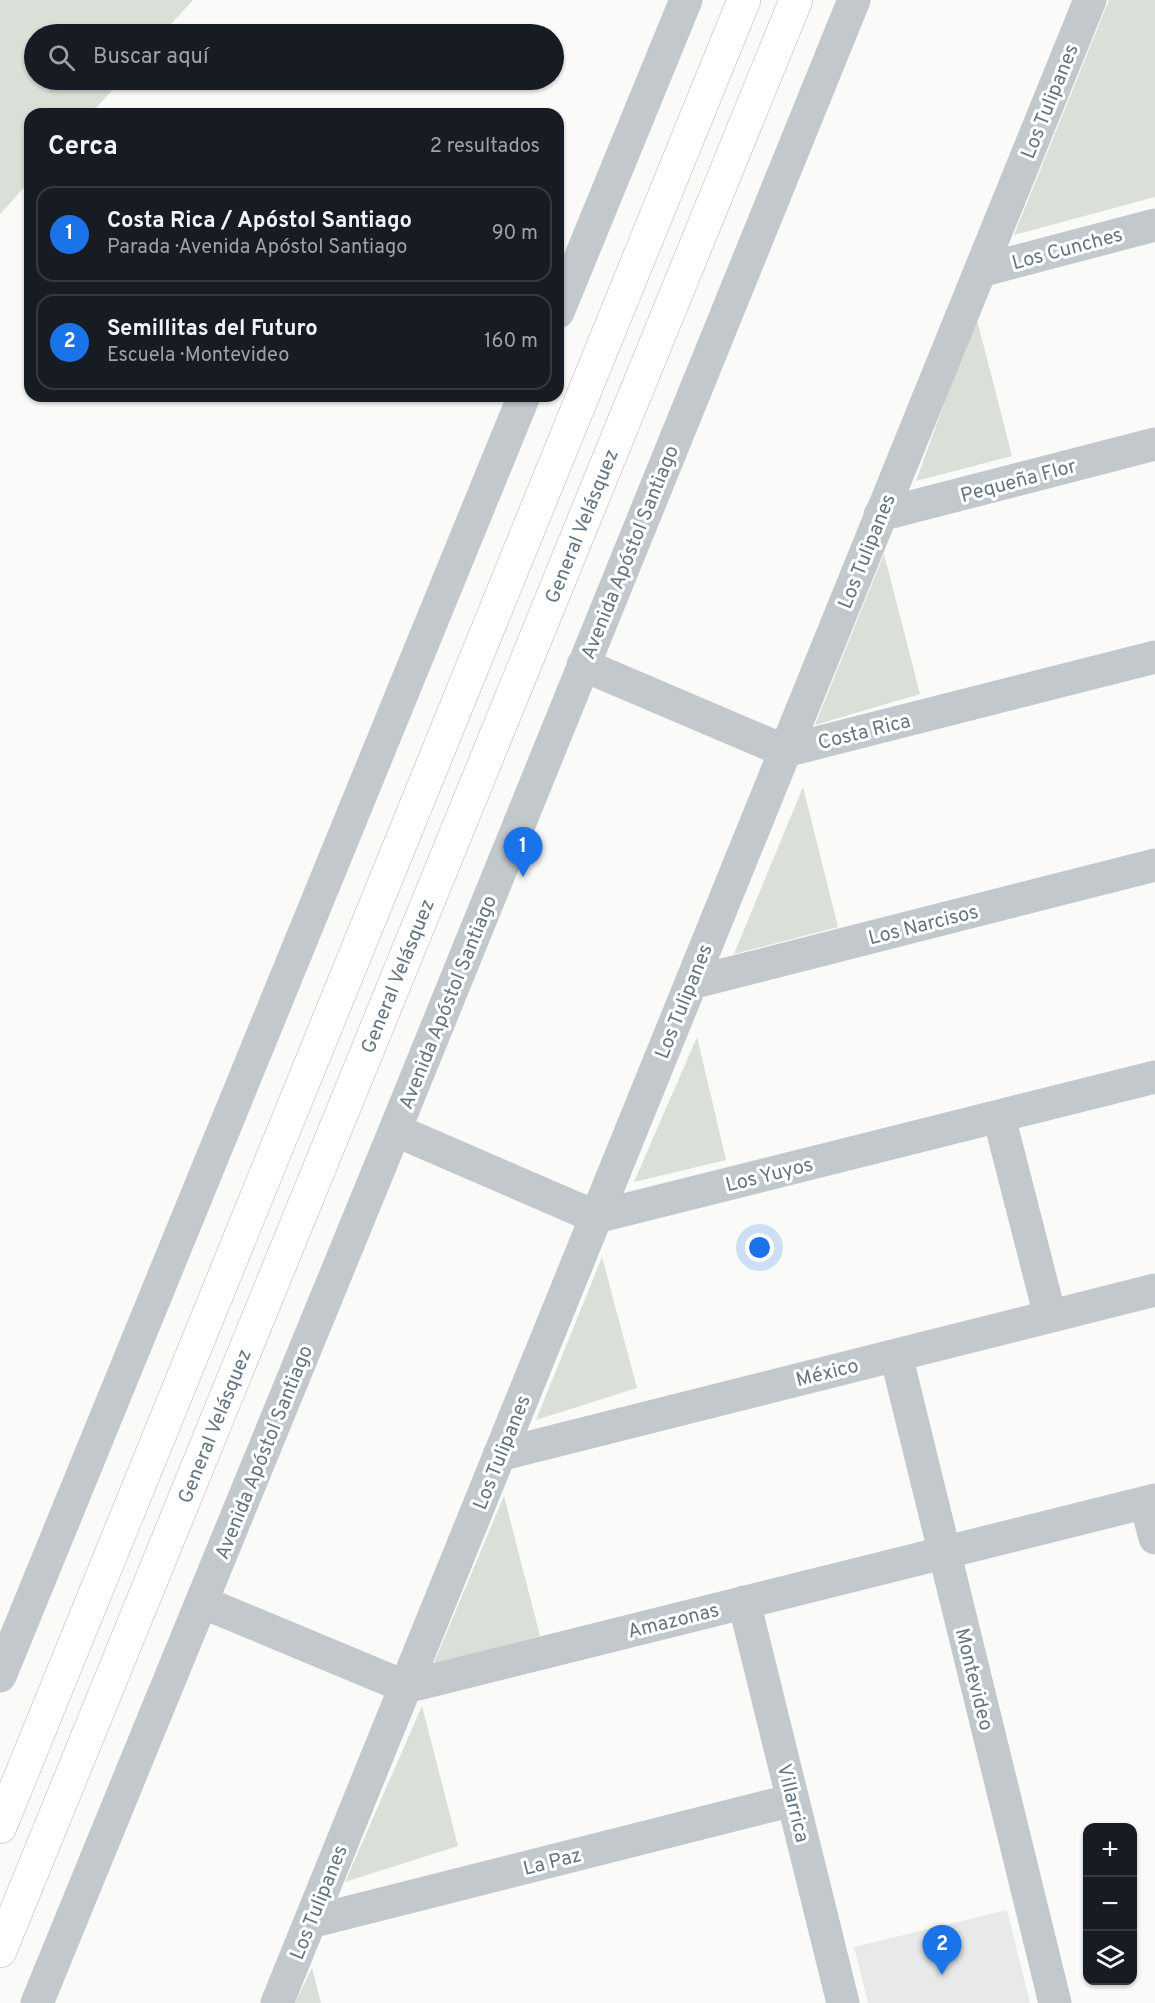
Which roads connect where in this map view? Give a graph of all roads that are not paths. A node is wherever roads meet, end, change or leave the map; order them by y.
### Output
1 (686, 0) edge
2 (744, 0) edge
3 (796, 0) edge
4 (854, 0) edge
5 (1090, 0) edge
6 (1155, 225) edge
7 (980, 271) junction
8 (564, 297) edge
9 (522, 402) edge
10 (1155, 444) edge
11 (880, 515) junction
12 (1155, 657) edge
13 (584, 665) junction
14 (785, 751) junction
15 (1155, 865) edge
16 (691, 983) junction
17 (1155, 1077) edge
18 (999, 1117) junction
19 (395, 1130) junction
20 (596, 1217) junction
21 (1155, 1290) edge
22 (1050, 1316) junction
23 (896, 1355) junction
24 (499, 1455) junction
25 (1151, 1502) edge
26 (1155, 1538) edge
27 (944, 1552) junction
28 (202, 1602) junction
29 (744, 1602) junction
30 (0, 1676) edge
31 (406, 1687) junction
32 (793, 1800) junction
33 (0, 1827) edge
34 (310, 1922) junction
35 (0, 1951) edge
36 (835, 2001) edge
37 (37, 2003) edge
38 (277, 2003) edge
39 (1055, 2003) edge

1 - 8 street
2 - 33 highway
3 - 35 highway, General Velásquez
4 - 13 street, Avenida Apóstol Santiago
5 - 7 street, Los Tulipanes
6 - 7 street, Los Cunches
7 - 11 street, Los Tulipanes
9 - 30 street
10 - 11 street, Pequeña Flor
11 - 14 street, Los Tulipanes
12 - 14 street, Costa Rica
13 - 14 street
13 - 19 street, Avenida Apóstol Santiago
14 - 16 street, Los Tulipanes
15 - 16 street, Los Narcisos
16 - 20 street, Los Tulipanes
17 - 18 street, Los Yuyos
18 - 20 street, Los Yuyos
18 - 22 street
19 - 20 street
19 - 28 street, Avenida Apóstol Santiago
20 - 24 street, Los Tulipanes
21 - 22 street, México
22 - 23 street, México
23 - 24 street, México
23 - 27 street, Montevideo
24 - 31 street, Los Tulipanes
25 - 26 street
25 - 27 street, Amazonas
27 - 29 street, Amazonas
27 - 39 street, Montevideo
28 - 31 street
28 - 37 street, Avenida Apóstol Santiago
29 - 31 street, Amazonas
29 - 32 street, Villarrica
31 - 34 street, Los Tulipanes
32 - 34 street, La Paz
32 - 36 street, Villarrica
34 - 38 street, Los Tulipanes

